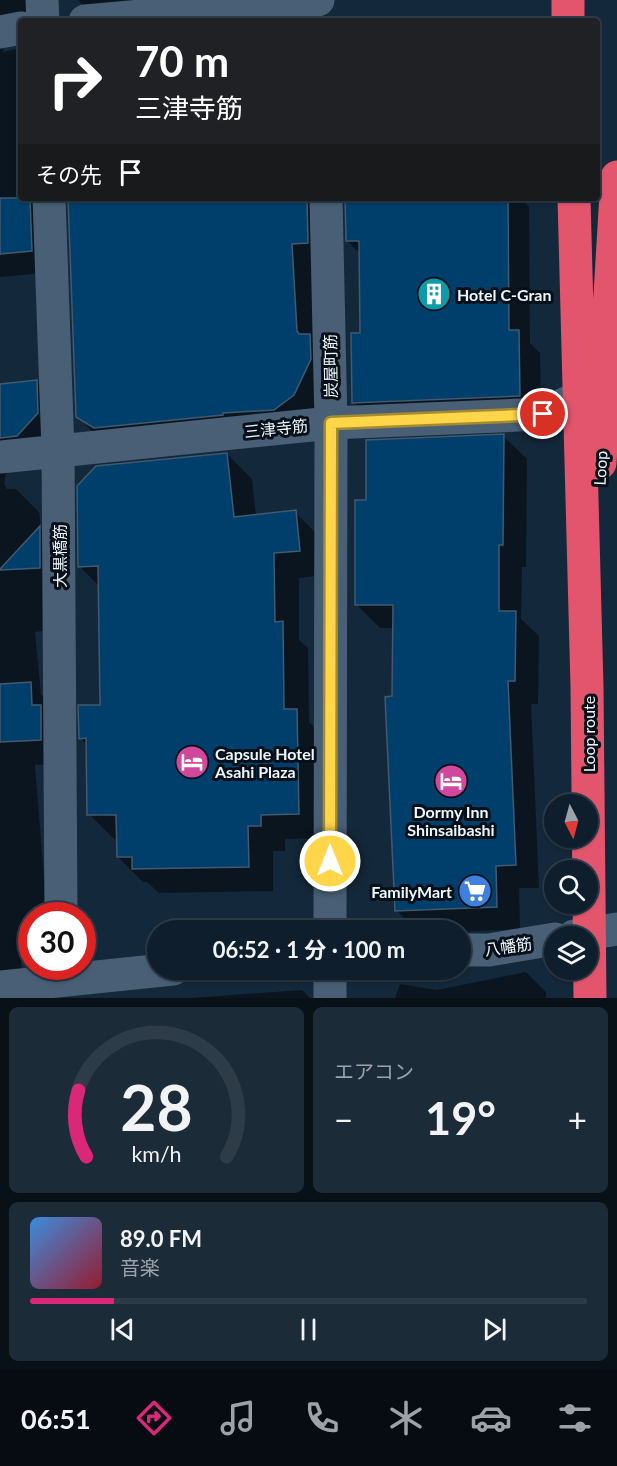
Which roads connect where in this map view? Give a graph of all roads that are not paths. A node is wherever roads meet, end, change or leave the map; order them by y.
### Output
1 (42, 0) edge
2 (320, 0) edge
3 (568, 0) edge
4 (43, 18) edge
5 (119, 18) edge
6 (323, 18) edge
7 (568, 18) edge
8 (18, 29) edge
9 (0, 32) edge
10 (617, 177) edge
11 (49, 201) edge
12 (326, 201) edge
13 (574, 201) edge
14 (617, 379) edge
15 (331, 423) junction
16 (58, 450) junction
17 (0, 457) edge
18 (588, 687) junction
19 (61, 902) edge
20 (330, 920) edge
21 (617, 929) edge
22 (598, 932) edge
23 (544, 941) edge
24 (471, 950) edge
25 (147, 972) edge
26 (330, 980) edge
27 (62, 981) edge
28 (0, 987) edge
29 (330, 998) edge
30 (590, 998) edge

1 - 4 street
2 - 5 street
2 - 6 street
3 - 7 highway
8 - 9 street
10 - 18 highway, Loop
11 - 16 street, 大黒橋筋
12 - 15 street, 炭屋町筋
13 - 18 highway
14 - 15 street, 三津寺筋
15 - 16 street, 三津寺筋
15 - 20 street, 炭屋町筋
16 - 17 street, 三津寺筋
16 - 19 street, 大黒橋筋
18 - 30 highway, Loop route
21 - 22 street
23 - 24 street, 八幡筋
25 - 27 street
26 - 29 street
27 - 28 street

